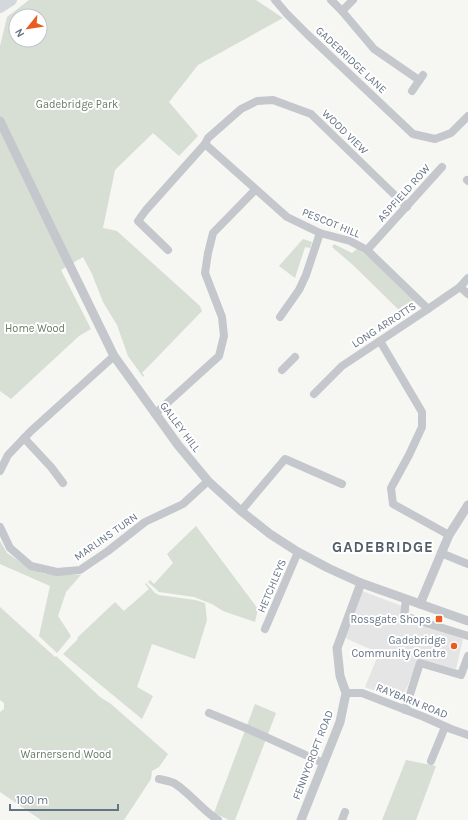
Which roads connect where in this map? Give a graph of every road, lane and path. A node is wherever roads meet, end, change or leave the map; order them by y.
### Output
1 (11, 0) edge
2 (331, 0) edge
3 (353, 0) edge
4 (278, 1) edge
5 (0, 7) edge
6 (342, 11) junction
7 (412, 92) dead end
8 (468, 116) edge
9 (0, 121) edge
10 (205, 144) junction
11 (442, 167) dead end
12 (255, 190) junction
13 (407, 207) junction
14 (320, 233) junction
15 (168, 250) dead end
16 (367, 250) junction
17 (468, 278) edge
18 (460, 287) junction
19 (468, 294) edge
20 (428, 309) junction
21 (280, 317) dead end
22 (380, 341) junction
23 (114, 356) junction
24 (295, 357) dead end
25 (282, 370) dead end
26 (314, 394) dead end
27 (155, 414) junction
28 (24, 438) junction
29 (0, 470) edge
30 (208, 481) junction
31 (63, 483) dead end
32 (342, 484) dead end
33 (468, 505) edge
34 (241, 512) junction
35 (0, 527) edge
36 (449, 535) junction
37 (298, 552) junction
38 (441, 553) junction
39 (468, 564) edge
40 (362, 583) junction
41 (406, 599) junction
42 (420, 604) junction
43 (468, 621) edge
44 (265, 629) dead end
45 (468, 636) edge
46 (468, 656) edge
47 (346, 692) junction
48 (405, 710) junction
49 (209, 713) dead end
50 (445, 727) junction
51 (468, 735) edge
52 (431, 760) dead end
53 (323, 763) junction
54 (159, 779) dead end
55 (218, 820) edge
56 (301, 820) edge

1 - 5 main road
2 - 6 street
3 - 6 street
4 - 8 street, GADEBRIDGE LANE
6 - 7 street
9 - 23 street, GALLEY HILL
10 - 12 street, PESCOT HILL
10 - 13 street, WOOD VIEW
10 - 15 street, WOOD VIEW
11 - 13 street, ASPFIELD ROW
12 - 14 street, PESCOT HILL
12 - 27 street
13 - 16 street, ASPFIELD ROW
14 - 16 street, PESCOT HILL
14 - 21 street
16 - 20 street, PESCOT HILL
17 - 18 street, LONG ARROTTS
18 - 19 street
18 - 20 street, LONG ARROTTS
20 - 22 street, LONG ARROTTS
22 - 26 street, LONG ARROTTS
22 - 36 street
23 - 27 street, GALLEY HILL
23 - 28 street
24 - 25 street
27 - 30 street, GALLEY HILL
28 - 29 street
28 - 31 street
30 - 34 street, GALLEY HILL
30 - 35 street, MARLINS TURN
32 - 34 street
33 - 36 street
34 - 37 street, GALLEY HILL
36 - 38 street
37 - 40 street, GALLEY HILL
37 - 44 street, HETCHLEYS
38 - 39 street
38 - 42 street
40 - 41 street, GALLEY HILL
40 - 47 street, FENNYCROFT ROAD
41 - 42 street, GALLEY HILL
41 - 45 street
42 - 43 street, GALLEY HILL
46 - 48 street
47 - 48 street, RAYBARN ROAD
47 - 53 street, FENNYCROFT ROAD
48 - 50 street, RAYBARN ROAD
49 - 53 street
50 - 51 street, RAYBARN ROAD
50 - 52 street
53 - 56 street, FENNYCROFT ROAD
54 - 55 street

